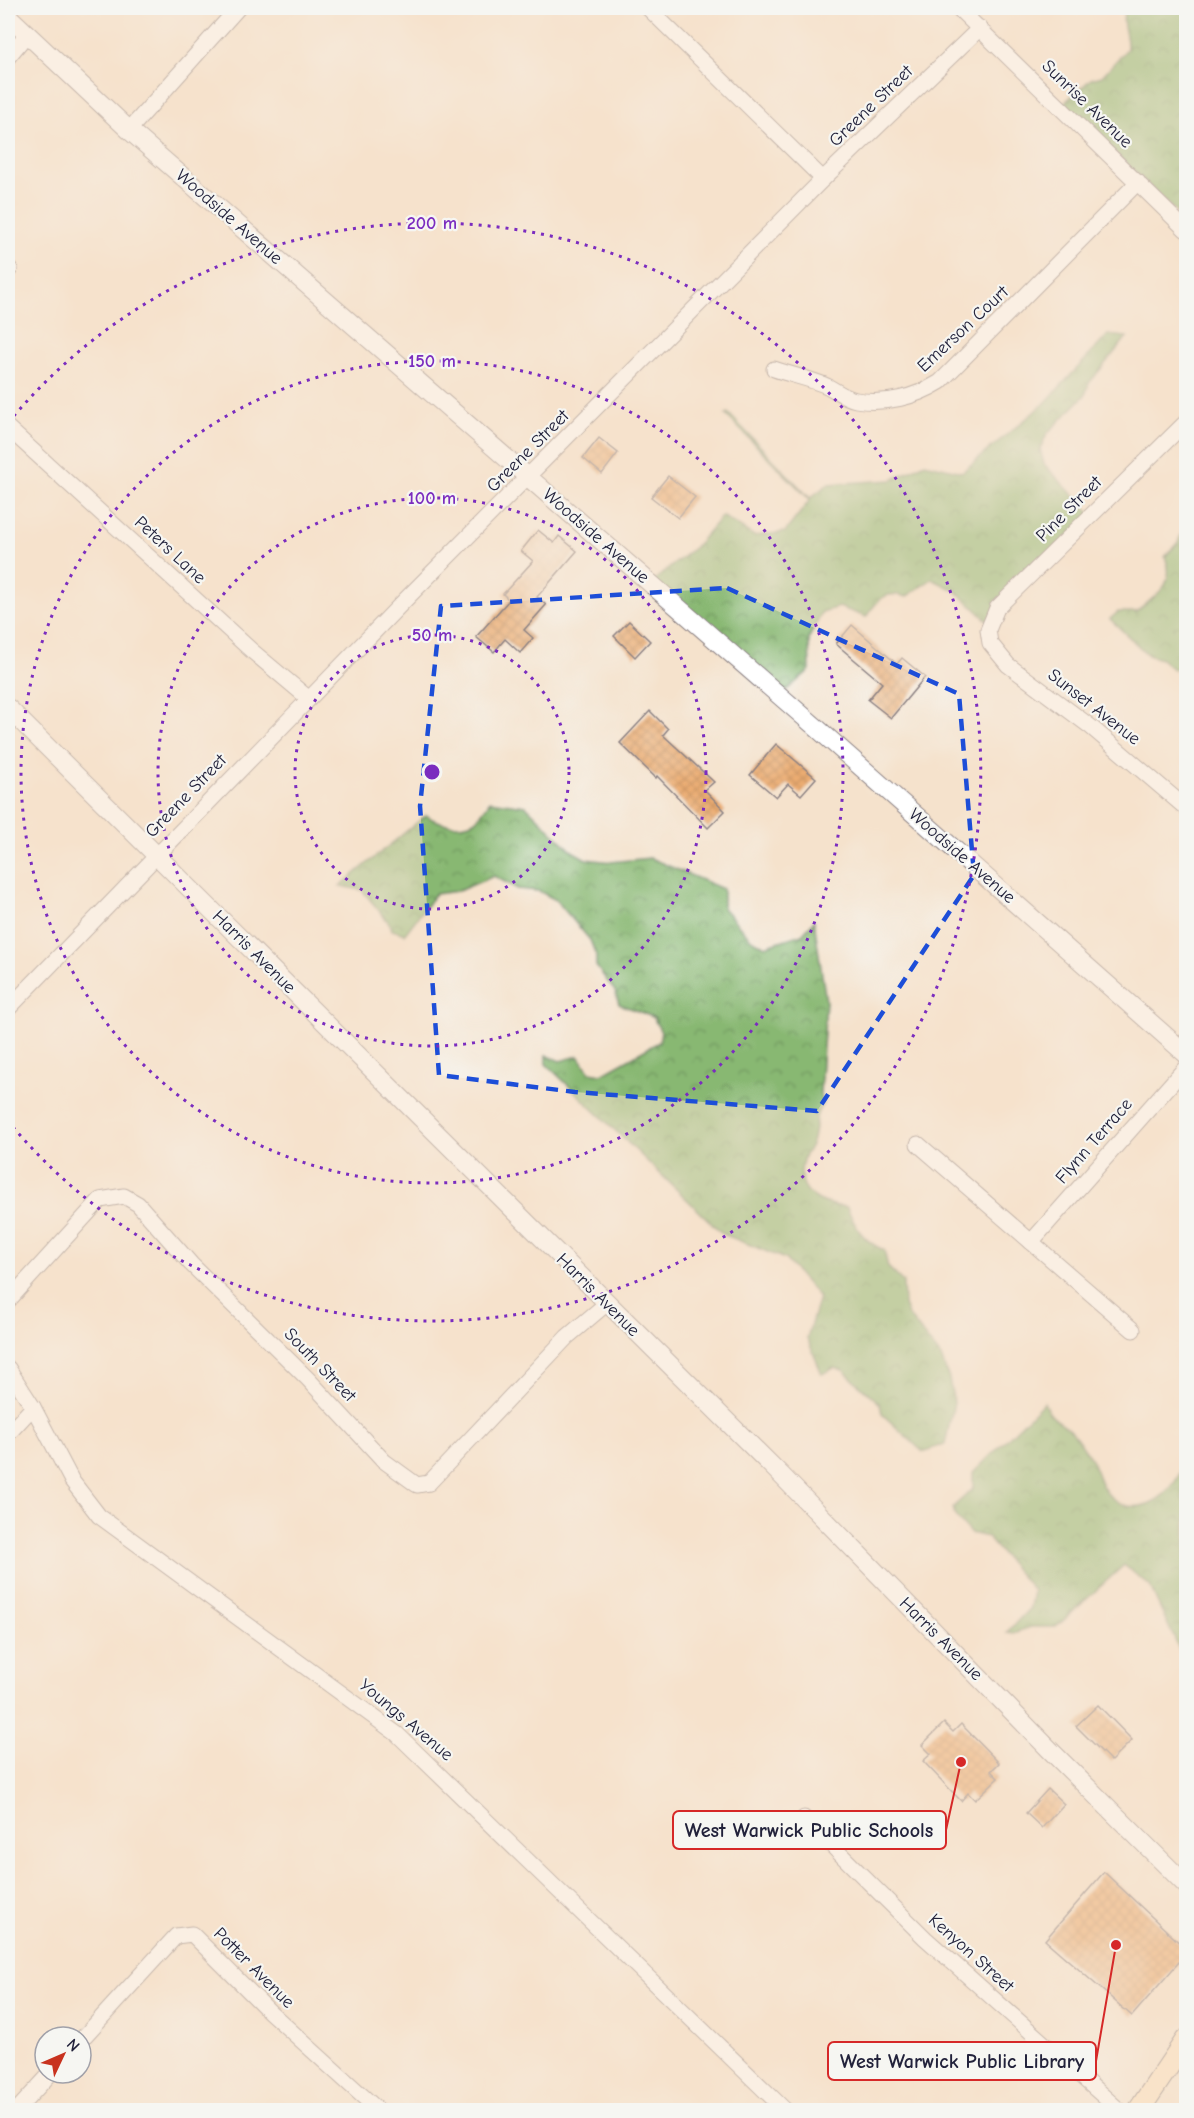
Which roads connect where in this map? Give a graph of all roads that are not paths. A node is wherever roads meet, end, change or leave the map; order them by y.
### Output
1 (238, 8) edge
2 (648, 8) edge
3 (958, 8) edge
4 (8, 16) edge
5 (980, 28) junction
6 (28, 33) junction
7 (8, 57) edge
8 (129, 130) junction
9 (823, 179) junction
10 (1138, 182) junction
11 (1186, 230) edge
12 (774, 369) dead end
13 (1186, 422) edge
14 (8, 428) edge
15 (529, 478) junction
16 (988, 630) joint
17 (308, 698) junction
18 (8, 708) edge
19 (1186, 808) edge
20 (156, 855) junction
21 (8, 1009) edge
22 (1186, 1054) edge
23 (1186, 1067) edge
24 (918, 1144) dead end
25 (1031, 1242) junction
26 (8, 1301) edge
27 (606, 1304) junction
28 (1133, 1330) dead end
29 (8, 1368) edge
30 (33, 1407) junction
31 (8, 1434) edge
32 (804, 1818) dead end
33 (1186, 1885) edge
34 (93, 2027) edge
35 (1186, 2040) edge
36 (40, 2085) edge
37 (17, 2110) edge
38 (378, 2110) edge
39 (785, 2110) edge
40 (1119, 2110) edge
41 (1139, 2110) edge

1 - 8 street
2 - 9 street
3 - 5 street, Sunrise Avenue
4 - 6 street, Woodside Avenue
5 - 9 street, Greene Street
5 - 10 street, Sunrise Avenue
6 - 7 street
6 - 8 street, Woodside Avenue
8 - 15 street, Woodside Avenue
9 - 15 street, Greene Street
10 - 11 street, Sunrise Avenue
10 - 12 street, Emerson Court
13 - 16 street, Pine Street
14 - 17 street, Peters Lane
15 - 17 street, Greene Street
15 - 22 street, Woodside Avenue
16 - 19 street, Sunset Avenue
17 - 20 street, Greene Street
18 - 20 street, Harris Avenue
20 - 21 street, Greene Street
20 - 27 street, Harris Avenue
23 - 25 street, Flynn Terrace
24 - 25 street
25 - 28 street
26 - 27 street, South Street
27 - 33 street, Harris Avenue
29 - 30 street, Youngs Avenue
30 - 31 street
30 - 39 street, Youngs Avenue
32 - 40 street, Kenyon Street
34 - 38 street, Potter Avenue
35 - 41 main road
36 - 37 street

